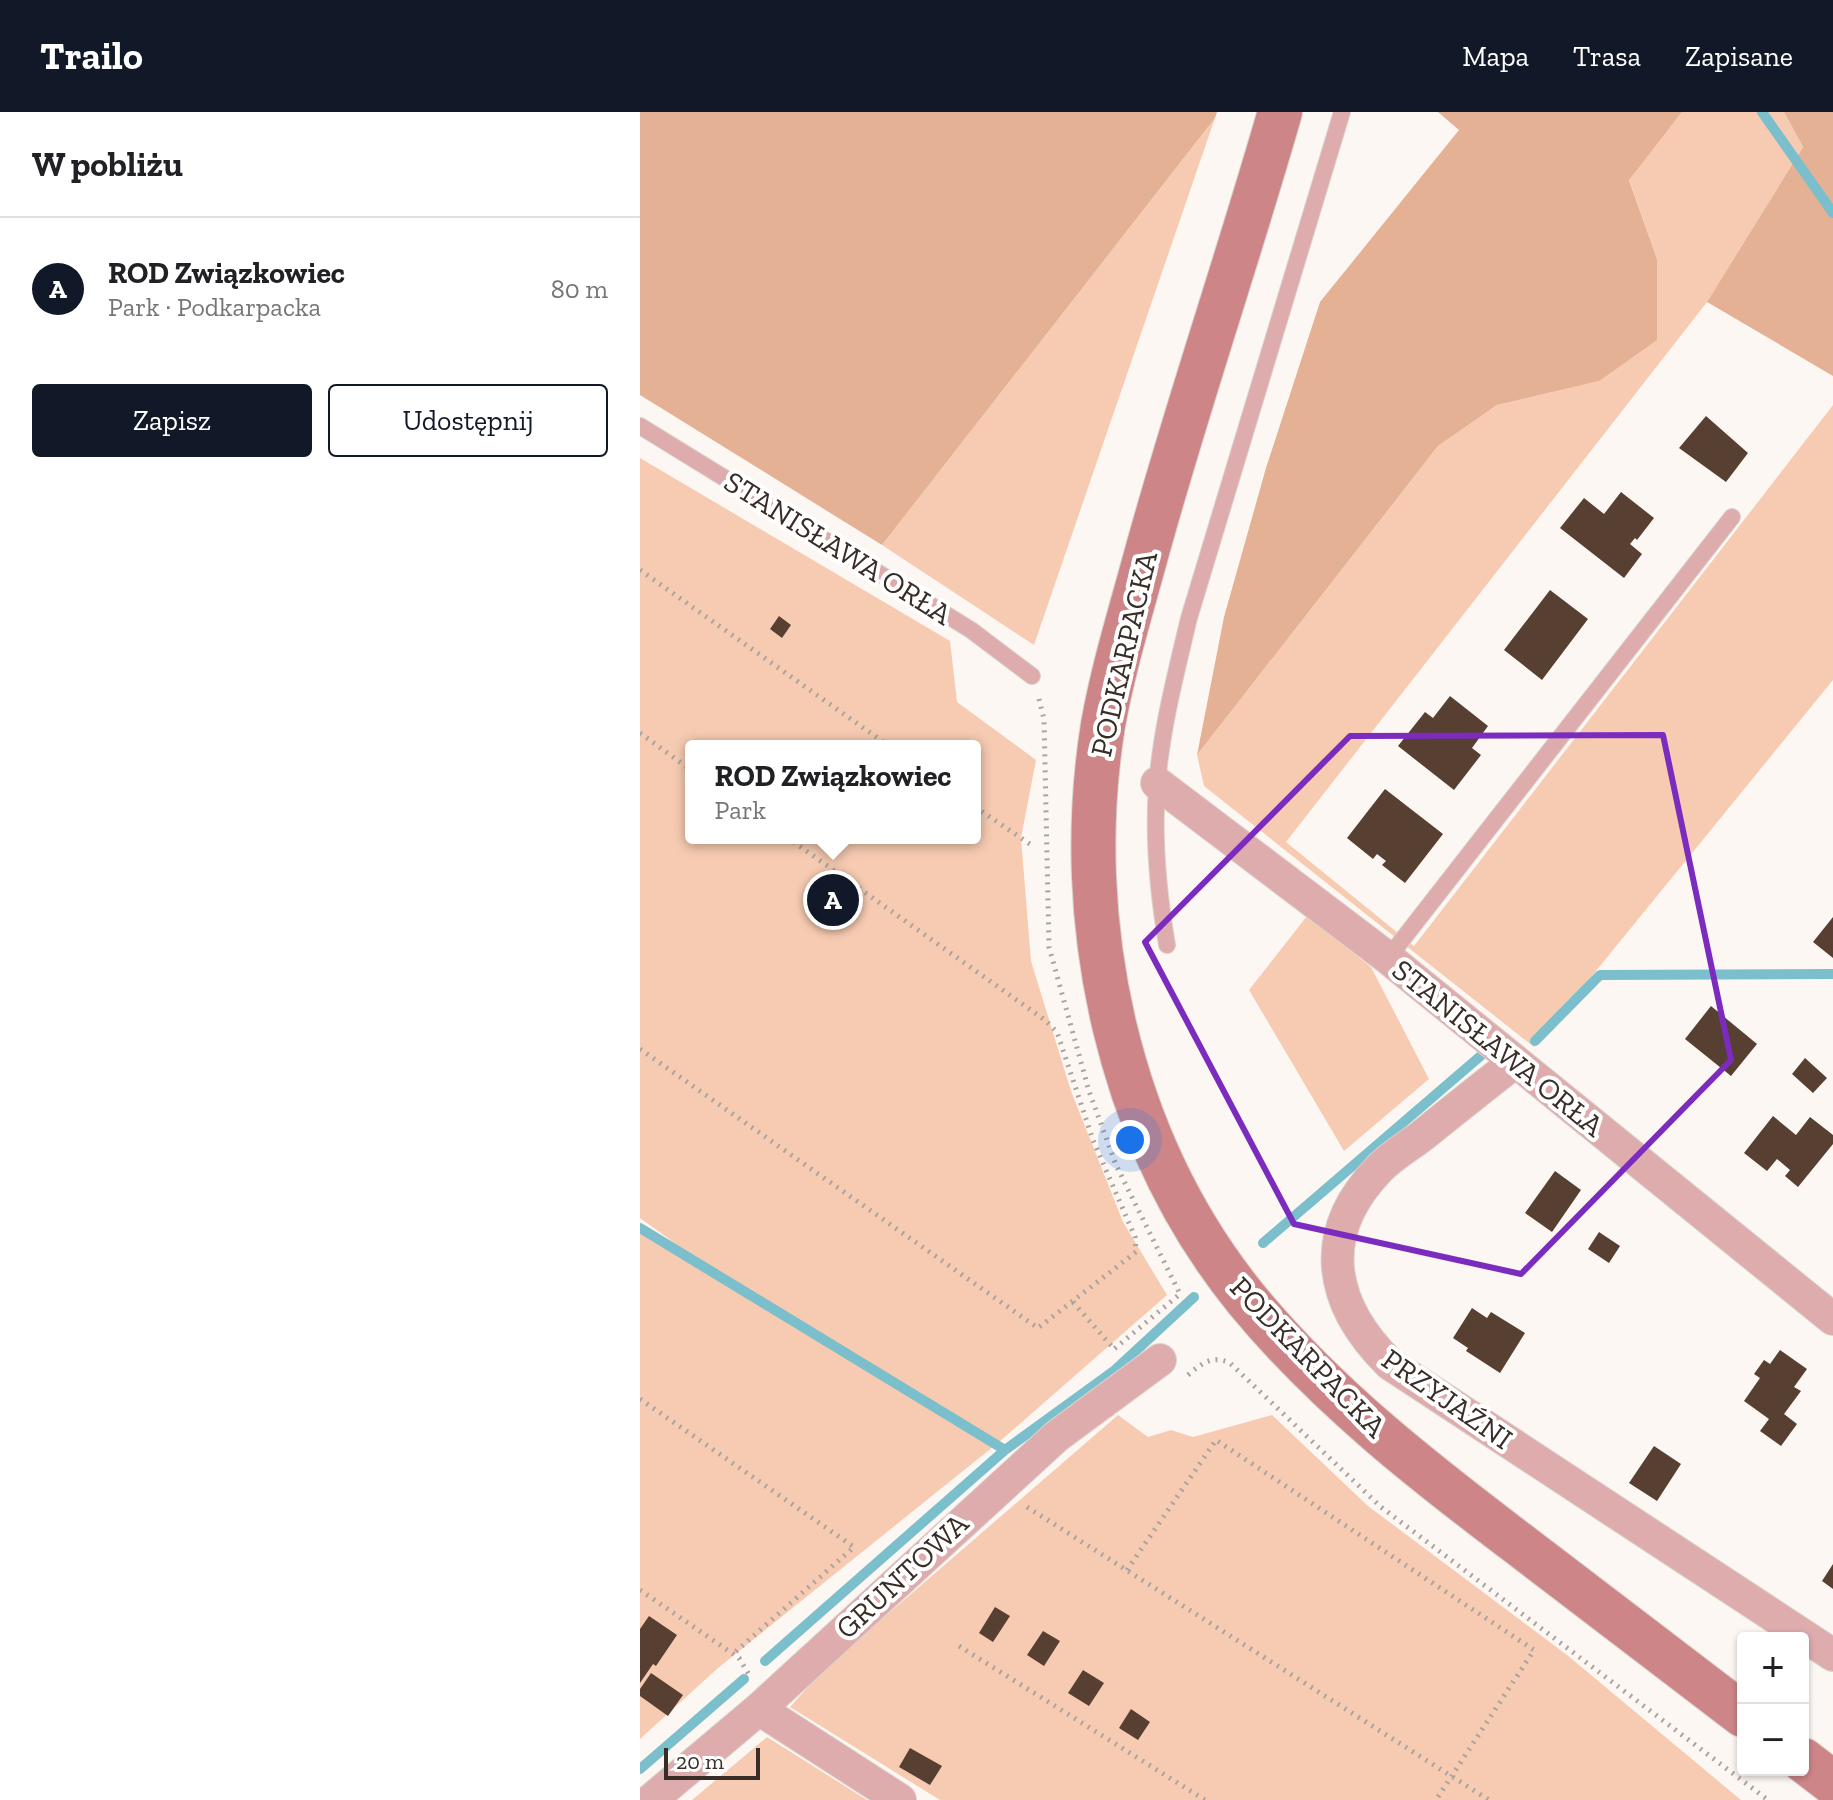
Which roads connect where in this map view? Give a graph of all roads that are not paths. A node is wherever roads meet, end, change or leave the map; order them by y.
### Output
1 (1280, 112) edge
2 (1342, 112) edge
3 (640, 426) edge
4 (1732, 517) dead end
5 (1032, 676) dead end
6 (1157, 783) junction
7 (1167, 945) dead end
8 (1388, 958) junction
9 (1515, 1062) junction
10 (1833, 1319) edge
11 (1160, 1360) road end
12 (1833, 1655) edge
13 (759, 1709) junction
14 (1737, 1710) edge
15 (1809, 1765) edge
16 (1833, 1783) edge
17 (651, 1800) edge
18 (900, 1800) edge

1 - 14 main road, PODKARPACKA
2 - 6 lane
3 - 5 lane, STANISŁAWA ORŁA
4 - 8 lane
6 - 7 lane
6 - 8 street, STANISŁAWA ORŁA
8 - 9 street, STANISŁAWA ORŁA
9 - 10 street, STANISŁAWA ORŁA
9 - 12 street, PRZYJAŹNI
11 - 13 street, GRUNTOWA
13 - 17 street, GRUNTOWA
13 - 18 street
15 - 16 main road

